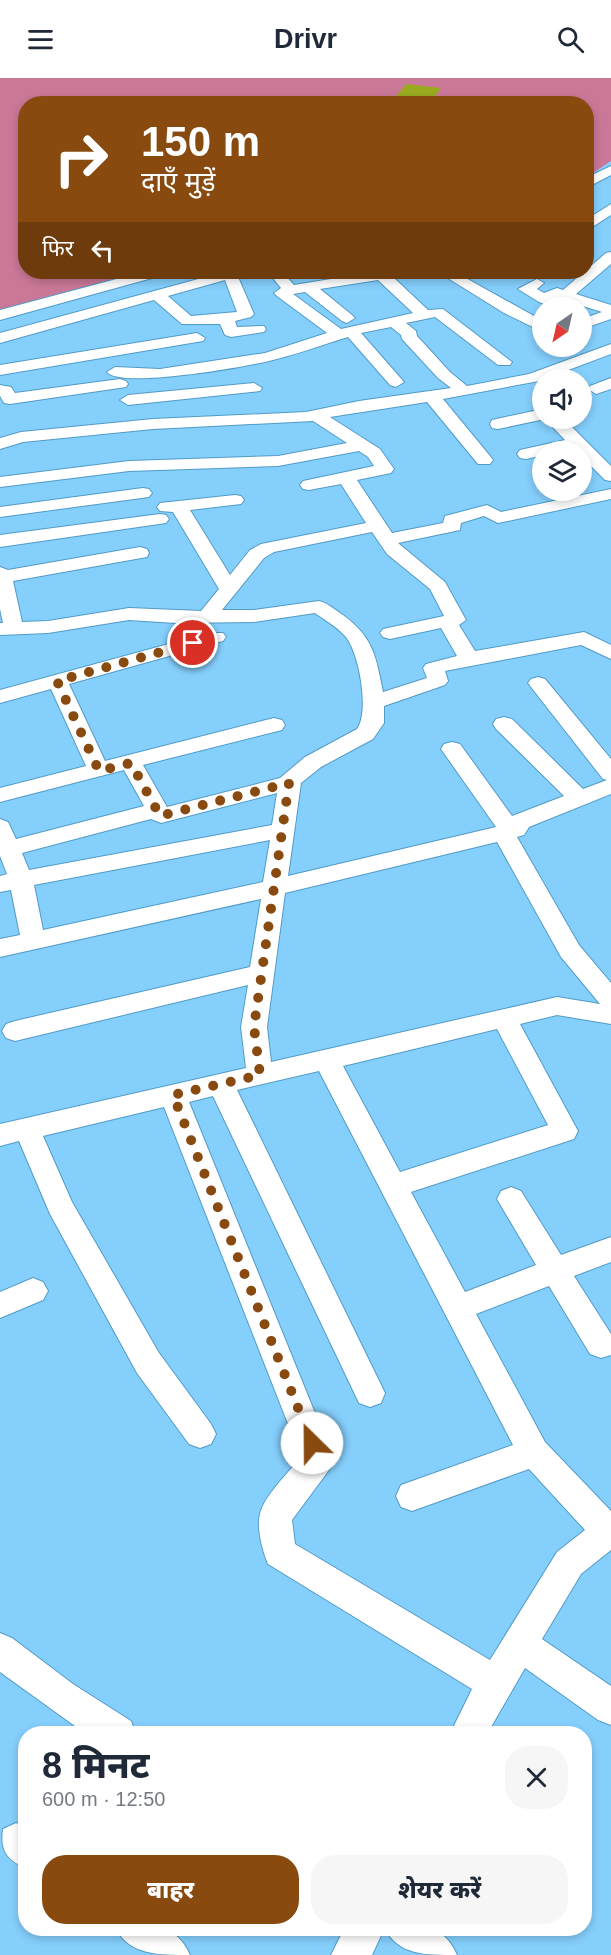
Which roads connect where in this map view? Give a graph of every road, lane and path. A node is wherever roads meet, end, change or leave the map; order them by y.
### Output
1 (611, 170) edge
2 (594, 180) edge
3 (611, 180) edge
4 (594, 189) edge
5 (611, 208) edge
6 (594, 221) edge
7 (594, 228) edge
8 (603, 231) dead end
9 (609, 261) edge
10 (594, 273) edge
11 (132, 279) edge
12 (166, 279) edge
13 (213, 279) edge
14 (236, 279) edge
15 (281, 279) edge
16 (357, 279) edge
17 (386, 279) edge
18 (457, 279) edge
19 (531, 279) edge
20 (586, 279) edge
21 (308, 287) junction
22 (290, 290) junction
23 (157, 295) junction
24 (540, 297) edge
25 (549, 297) edge
26 (564, 297) joint
27 (592, 306) edge
28 (611, 312) edge
29 (0, 315) edge
30 (83, 315) junction
31 (425, 315) junction
32 (226, 319) junction
33 (592, 320) edge
34 (394, 321) junction
35 (532, 322) edge
36 (0, 324) edge
37 (345, 328) junction
38 (258, 329) dead end
39 (0, 338) edge
40 (197, 338) dead end
41 (611, 349) edge
42 (104, 352) junction
43 (504, 362) dead end
44 (0, 370) edge
45 (118, 378) junction
46 (396, 382) dead end
47 (511, 382) junction
48 (254, 388) dead end
49 (0, 390) edge
50 (464, 392) junction
51 (430, 396) junction
52 (128, 400) junction
53 (532, 400) edge
54 (532, 407) edge
55 (316, 415) junction
56 (498, 424) dead end
57 (139, 426) junction
58 (121, 427) junction
59 (564, 429) edge
60 (576, 441) edge
61 (0, 444) edge
62 (361, 445) junction
63 (532, 453) edge
64 (526, 454) dead end
65 (592, 457) edge
66 (484, 460) dead end
67 (129, 466) junction
68 (611, 476) edge
69 (346, 477) junction
70 (0, 482) edge
71 (309, 485) dead end
72 (142, 493) junction
73 (611, 494) edge
74 (235, 500) dead end
75 (179, 506) junction
76 (0, 512) edge
77 (160, 520) junction
78 (382, 533) junction
79 (0, 542) edge
80 (140, 553) dead end
81 (1, 575) edge
82 (228, 588) junction
83 (207, 616) junction
84 (447, 621) junction
85 (7, 629) edge
86 (390, 633) dead end
87 (216, 637) dead end
88 (611, 653) edge
89 (469, 659) junction
90 (57, 681) junction
91 (538, 683) dead end
92 (0, 697) edge
93 (374, 702) junction
94 (504, 724) dead end
95 (274, 725) dead end
96 (452, 749) dead end
97 (131, 763) junction
98 (99, 771) junction
99 (611, 774) edge
100 (289, 783) junction
101 (611, 786) edge
102 (0, 795) edge
103 (579, 798) junction
104 (157, 810) junction
105 (284, 830) junction
106 (507, 832) junction
107 (3, 835) edge
108 (10, 882) edge
109 (276, 887) junction
110 (33, 940) junction
111 (0, 948) edge
112 (600, 968) edge
113 (262, 973) junction
114 (610, 1012) edge
115 (504, 1018) junction
116 (15, 1031) dead end
117 (326, 1059) junction
118 (260, 1075) junction
119 (221, 1084) junction
120 (173, 1095) junction
121 (13, 1132) edge
122 (393, 1186) junction
123 (511, 1199) dead end
124 (611, 1249) edge
125 (555, 1271) junction
126 (33, 1291) dead end
127 (0, 1305) edge
128 (458, 1308) junction
129 (601, 1345) dead end
130 (370, 1393) dead end
131 (200, 1434) dead end
132 (534, 1452) junction
133 (412, 1496) dead end
134 (610, 1531) edge
135 (520, 1644) junction
136 (0, 1650) edge
137 (496, 1683) junction
138 (611, 1707) edge
139 (106, 1726) edge
140 (472, 1726) edge
141 (144, 1936) edge
142 (361, 1936) edge
143 (413, 1936) edge
144 (170, 1955) edge
145 (351, 1955) edge
146 (437, 1955) edge

1 - 2 street
3 - 4 street
5 - 6 street
7 - 8 street
9 - 10 street
11 - 29 street
12 - 36 street
13 - 23 street
14 - 32 street
15 - 22 street
16 - 21 street
17 - 31 street
18 - 35 street
19 - 24 street
20 - 26 street
21 - 22 street
21 - 37 street
22 - 37 street
23 - 30 street
23 - 32 street
25 - 26 street
27 - 28 street
28 - 33 street
30 - 39 street
30 - 42 street
31 - 34 street
31 - 43 street
32 - 38 street
34 - 37 street
34 - 50 street
37 - 45 street
37 - 46 street
40 - 42 street
41 - 47 street
42 - 44 street
42 - 45 street
45 - 49 street
45 - 52 street
47 - 50 street
47 - 53 street
48 - 52 street
50 - 51 street
51 - 55 street
51 - 66 street
52 - 57 street
54 - 56 street
55 - 57 street
55 - 62 street
57 - 58 street
58 - 61 street
58 - 67 street
59 - 60 street
62 - 67 street
62 - 69 street
63 - 64 street
65 - 68 street
67 - 70 street
67 - 72 street
69 - 71 street
69 - 78 street
72 - 76 street
72 - 77 street
73 - 78 street
74 - 75 street
75 - 77 street
75 - 82 street
77 - 79 street
78 - 82 street
78 - 84 street
80 - 81 street
81 - 85 street
82 - 83 street
83 - 85 street
83 - 93 street
84 - 86 street
84 - 89 street
87 - 90 street
88 - 89 street
89 - 93 street
90 - 92 street
90 - 98 street
91 - 99 street
93 - 100 street
94 - 103 street
95 - 97 street
96 - 106 street
97 - 98 street
97 - 104 street
98 - 102 street
100 - 104 street
100 - 105 street
101 - 103 street
103 - 106 street
104 - 107 street
105 - 108 street
105 - 109 street
106 - 109 street
106 - 112 street
107 - 108 street
108 - 110 street
109 - 110 street
109 - 113 street
110 - 111 street
112 - 114 street
113 - 116 street
113 - 118 street
114 - 115 street
115 - 117 street
115 - 122 street
117 - 118 street
117 - 122 street
118 - 119 street
119 - 120 street
119 - 130 street
120 - 121 street
120 - 137 street
121 - 131 street
122 - 128 street
123 - 125 street
124 - 125 street
125 - 128 street
125 - 129 street
126 - 127 street
128 - 132 street
132 - 133 street
132 - 134 street
134 - 135 street
135 - 137 street
135 - 138 street
136 - 139 street
137 - 140 street
141 - 144 street
142 - 145 street
143 - 146 street

